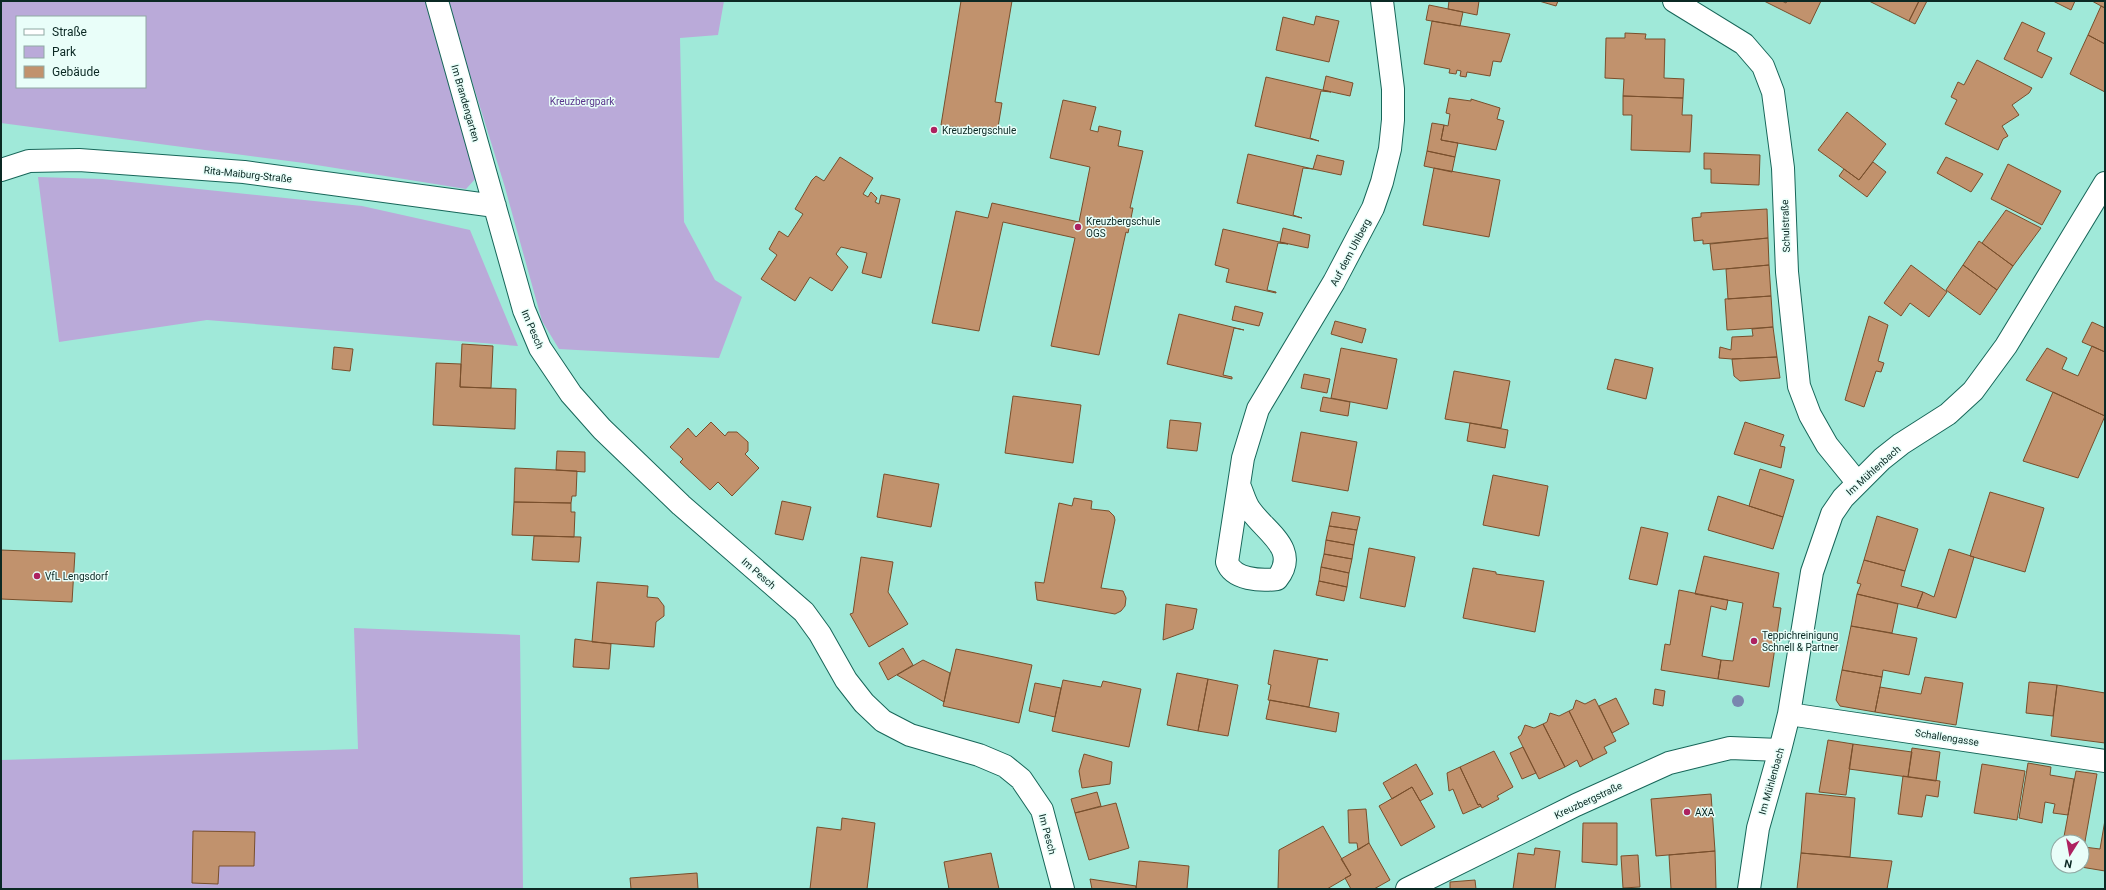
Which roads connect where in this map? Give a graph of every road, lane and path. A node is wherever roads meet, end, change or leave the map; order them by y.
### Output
1 (437, 1) edge
2 (1382, 1) edge
3 (1674, 1) edge
4 (1, 170) edge
5 (2105, 183) edge
6 (495, 206) junction
7 (1857, 482) junction
8 (1239, 485) dead end
9 (1789, 714) junction
10 (1780, 750) junction
11 (2105, 761) edge
12 (1063, 889) edge
13 (1407, 889) edge
14 (1749, 889) edge

1 - 6 street, Im Brandengarten
2 - 8 street, Auf dem Uhlberg
3 - 7 street, Schulstraße
4 - 6 street, Rita-Maiburg-Straße
5 - 7 street, Im Mühlenbach
6 - 12 street, Im Pesch
7 - 9 street, Im Mühlenbach
9 - 10 street, Im Mühlenbach
9 - 11 street, Schallengasse
10 - 13 street, Kreuzbergstraße
10 - 14 street, Im Mühlenbach

